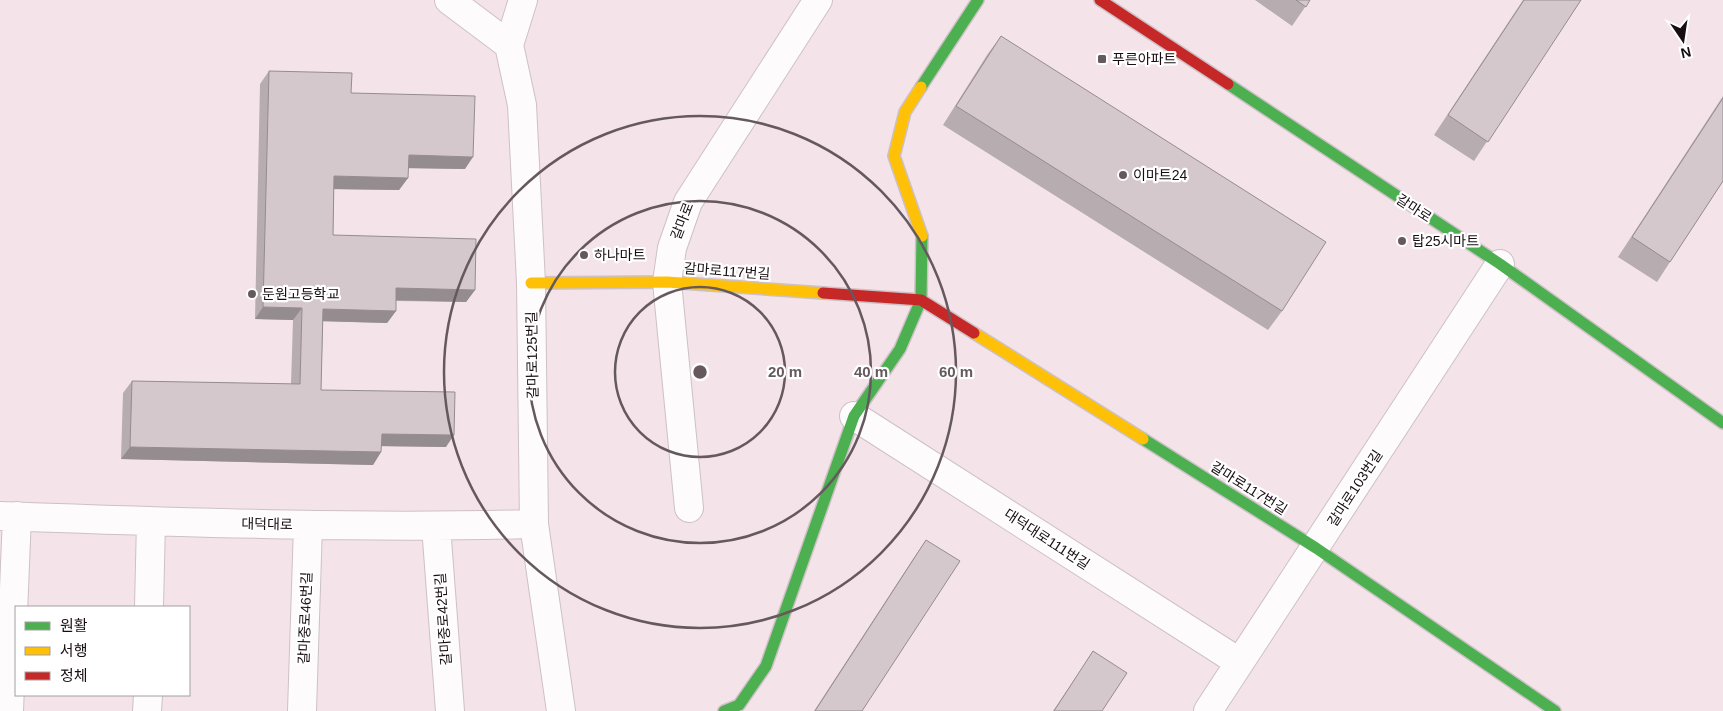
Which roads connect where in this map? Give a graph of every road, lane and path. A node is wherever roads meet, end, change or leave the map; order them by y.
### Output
1 (449, 0) edge
2 (523, 0) edge
3 (818, 0) edge
4 (978, 0) edge
5 (1100, 0) edge
6 (509, 45) junction
7 (1500, 264) junction
8 (667, 282) junction
9 (531, 283) junction
10 (921, 300) junction
11 (854, 416) junction
12 (1723, 422) edge
13 (690, 508) dead end
14 (9, 516) edge
15 (151, 521) junction
16 (534, 524) junction
17 (308, 525) junction
18 (436, 526) junction
19 (1316, 548) junction
20 (150, 606) edge
21 (1239, 662) junction
22 (148, 696) edge
23 (9, 711) edge
24 (147, 711) edge
25 (302, 711) edge
26 (450, 711) edge
27 (561, 711) edge
28 (724, 711) edge
29 (1208, 711) edge
30 (1555, 711) edge

1 - 6 street
2 - 6 street, 갈마로125번길
3 - 8 street, 갈마로
4 - 10 street
5 - 7 street, 갈마로
6 - 9 street, 갈마로125번길
7 - 12 street, 갈마로
7 - 19 street, 갈마로103번길
8 - 9 street, 갈마로117번길
8 - 10 street, 갈마로117번길
8 - 13 street, 갈마로
9 - 16 street, 갈마로125번길
10 - 11 street
10 - 19 street, 갈마로117번길
11 - 21 street, 대덕대로111번길
11 - 28 street
14 - 15 street, 대덕대로
14 - 23 street
15 - 17 street, 대덕대로
15 - 20 street
16 - 18 street, 대덕대로
16 - 27 street, 갈마로125번길
17 - 18 street, 대덕대로
17 - 25 street, 갈마중로46번길
18 - 26 street, 갈마중로42번길
19 - 21 street, 갈마로103번길
19 - 30 street, 갈마로117번길
21 - 29 street, 갈마로103번길
22 - 24 street

